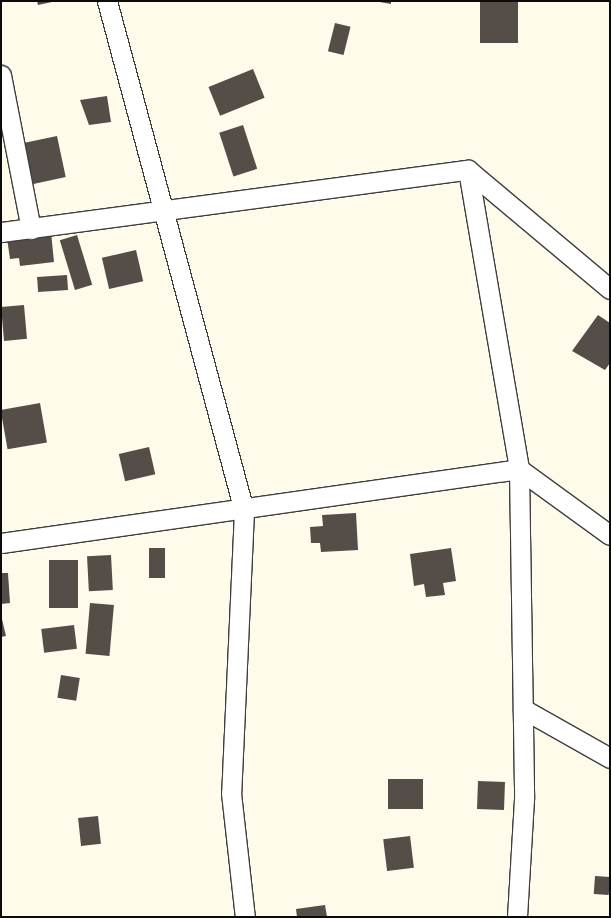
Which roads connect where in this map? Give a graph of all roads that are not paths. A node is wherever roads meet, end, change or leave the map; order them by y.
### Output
1 (107, 1) edge
2 (1, 75) edge
3 (468, 170) junction
4 (167, 212) junction
5 (31, 229) junction
6 (1, 232) edge
7 (610, 290) edge
8 (519, 469) junction
9 (244, 511) junction
10 (610, 535) edge
11 (1, 543) edge
12 (523, 709) junction
13 (610, 758) edge
14 (245, 917) edge
15 (517, 917) edge

1 - 4 street
2 - 5 street
3 - 4 street
3 - 7 street
3 - 8 street
4 - 5 street
4 - 9 street
5 - 6 street
8 - 9 street
8 - 10 street
8 - 12 street
9 - 11 street
9 - 14 street
12 - 13 street
12 - 15 street

